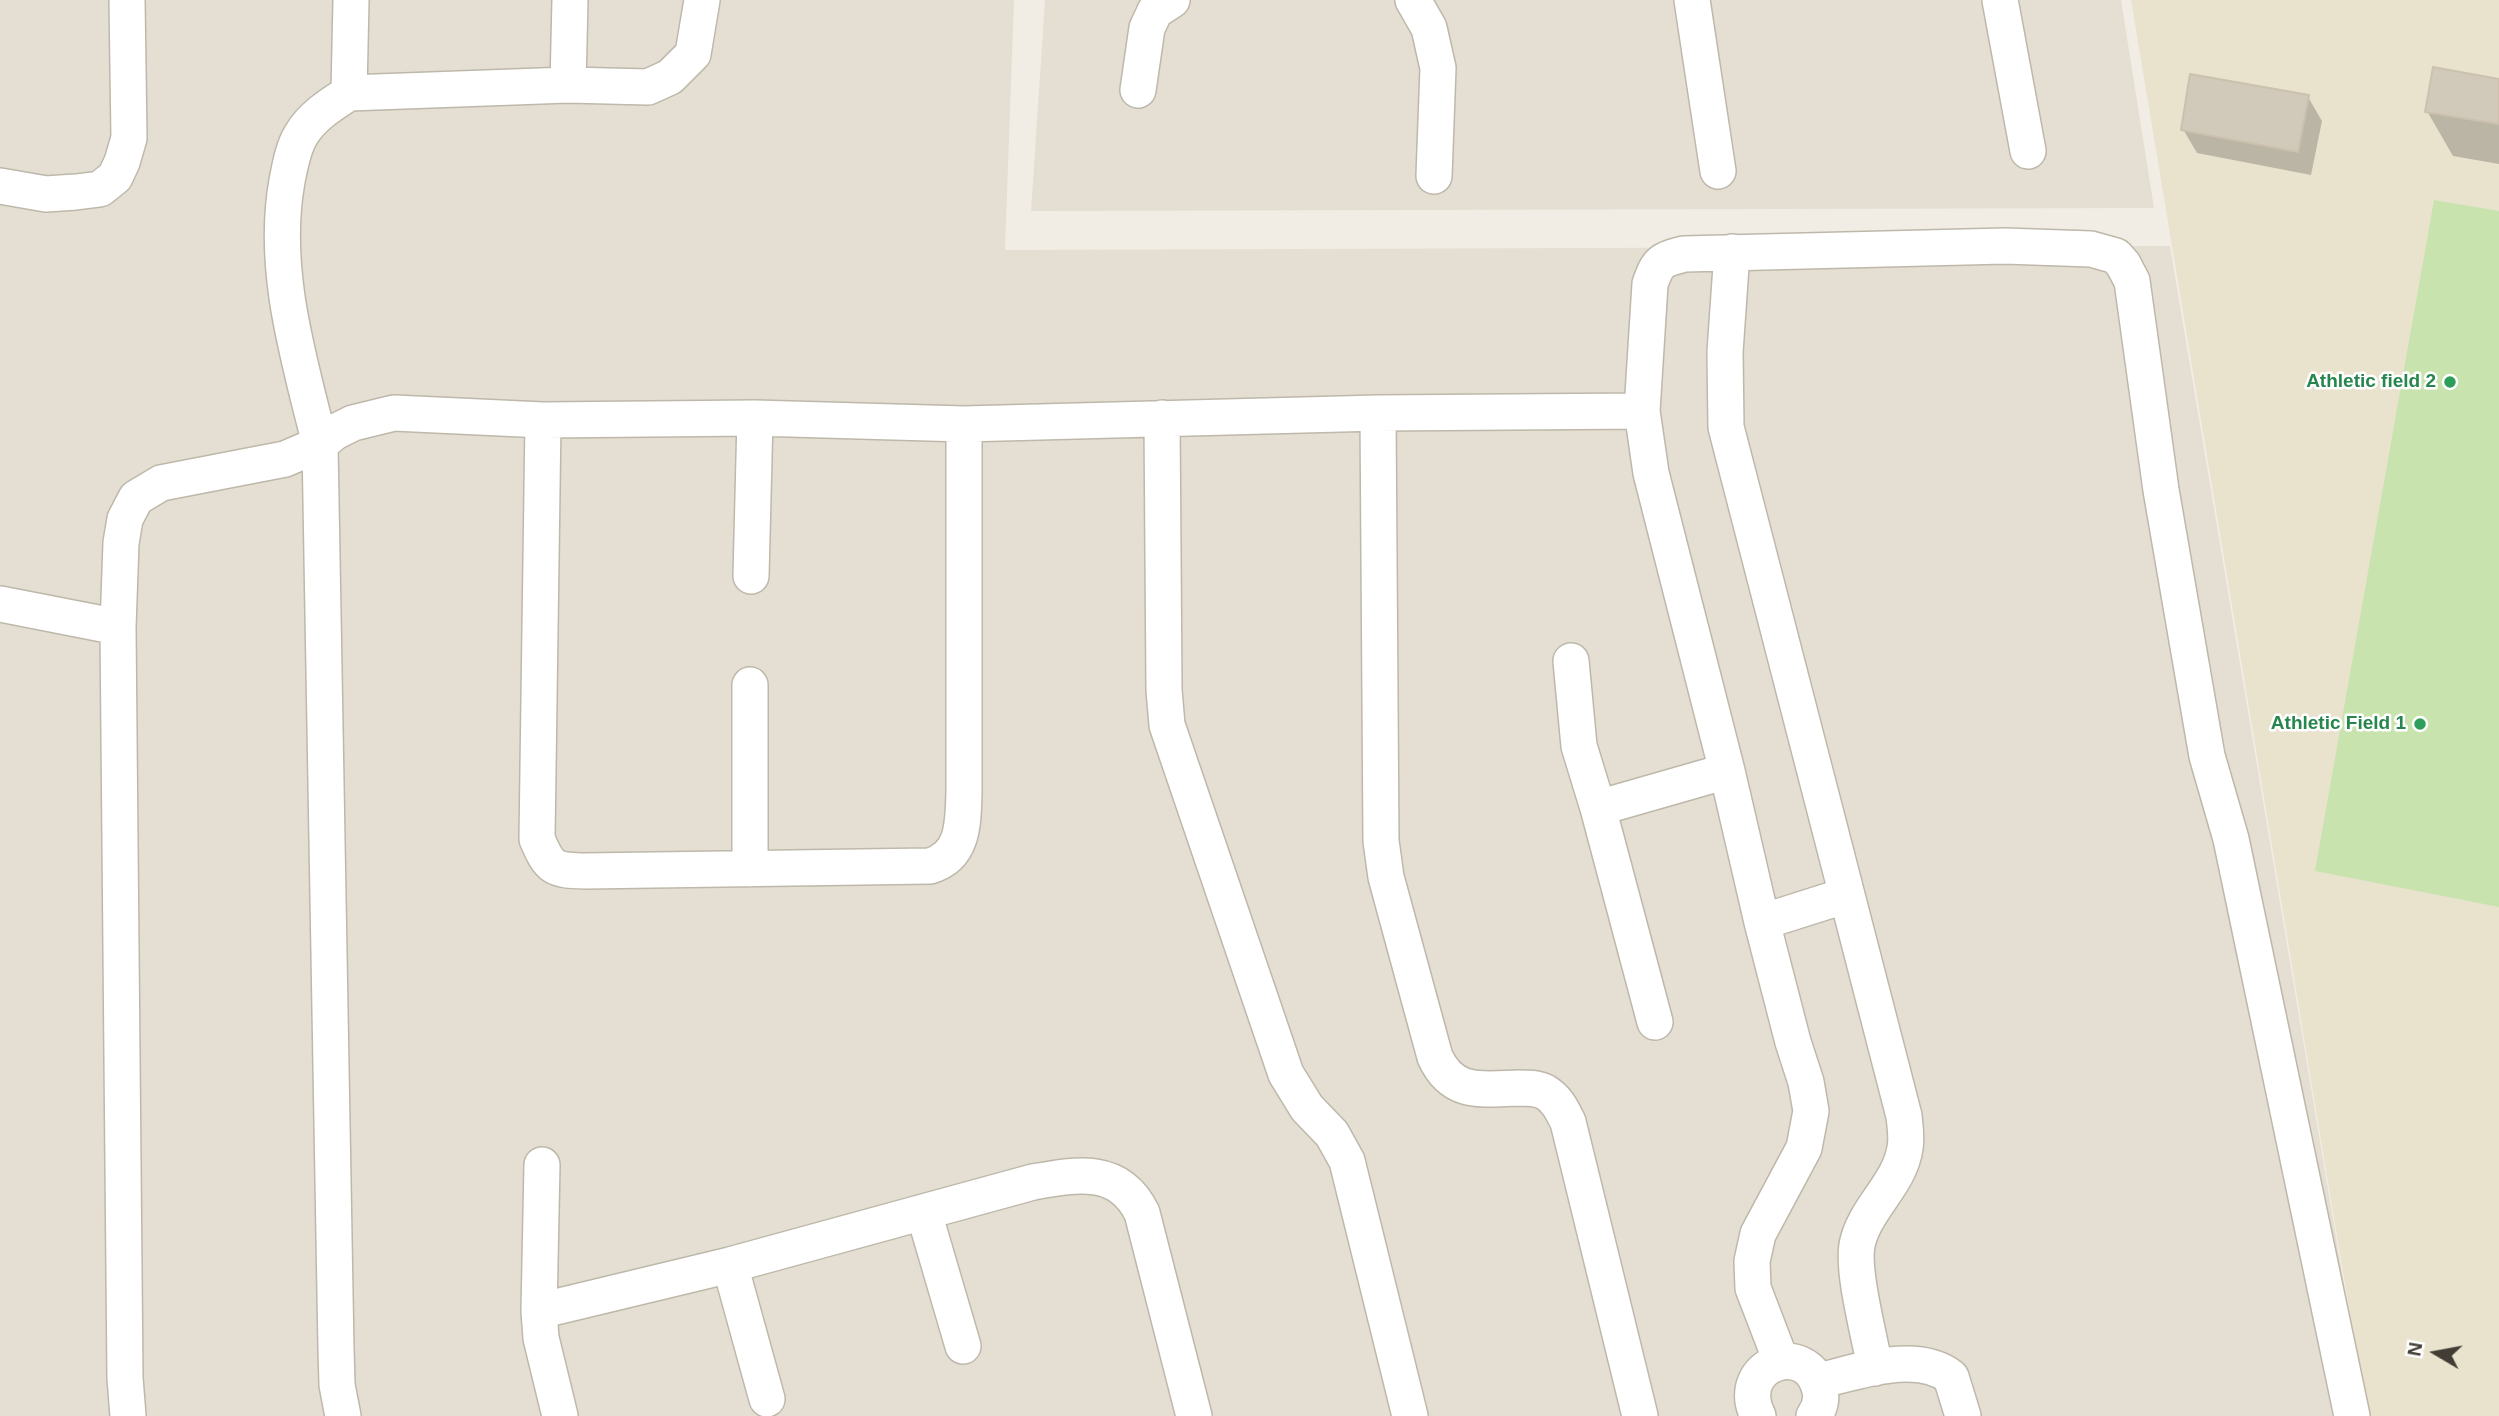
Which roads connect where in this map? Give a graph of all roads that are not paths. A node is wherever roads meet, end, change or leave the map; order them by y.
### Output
1 (127, 0) edge
2 (351, 0) edge
3 (570, 0) edge
4 (702, 0) edge
5 (1172, 0) edge
6 (1413, 0) edge
7 (1692, 0) edge
8 (2000, 0) edge
9 (568, 85) junction
10 (1138, 90) dead end
11 (349, 93) junction
12 (2028, 151) dead end
13 (1718, 172) dead end
14 (1434, 176) dead end
15 (0, 186) edge
16 (1732, 252) junction
17 (1642, 411) junction
18 (1378, 413) junction
19 (755, 418) junction
20 (1162, 418) junction
21 (543, 420) junction
22 (964, 424) junction
23 (320, 444) junction
24 (751, 576) dead end
25 (0, 604) edge
26 (118, 627) junction
27 (1571, 661) dead end
28 (750, 685) dead end
29 (1727, 771) junction
30 (1598, 808) junction
31 (750, 869) junction
32 (1847, 895) junction
33 (1762, 922) junction
34 (1655, 1021) dead end
35 (542, 1165) dead end
36 (924, 1213) junction
37 (730, 1265) junction
38 (539, 1311) junction
39 (963, 1346) dead end
40 (1781, 1361) junction
41 (1875, 1368) junction
42 (1818, 1381) junction
43 (767, 1399) dead end
44 (128, 1416) edge
45 (343, 1416) edge
46 (560, 1416) edge
47 (1194, 1416) edge
48 (1410, 1416) edge
49 (1640, 1416) edge
50 (1755, 1416) edge
51 (1814, 1416) edge
52 (1963, 1416) edge
53 (2352, 1416) edge

1 - 15 street
2 - 11 street
3 - 9 street
4 - 9 street
5 - 10 street
6 - 14 street
7 - 13 street
8 - 12 street
9 - 11 street
11 - 23 street
16 - 17 street
16 - 32 street
16 - 53 street
17 - 18 street
17 - 29 street
18 - 20 street
18 - 49 street
19 - 21 street
19 - 22 street
19 - 24 street
20 - 22 street
20 - 48 street
21 - 23 street
21 - 31 street
22 - 31 street
23 - 26 street
23 - 45 street
25 - 26 street
26 - 44 street
27 - 30 street
28 - 31 street
29 - 30 street
29 - 33 street
30 - 34 street
32 - 33 street
32 - 41 street
33 - 40 street
35 - 38 street
36 - 37 street
36 - 39 street
36 - 47 street
37 - 38 street
37 - 43 street
38 - 46 street
40 - 42 street
40 - 50 street
41 - 42 street
41 - 52 street
42 - 51 street

